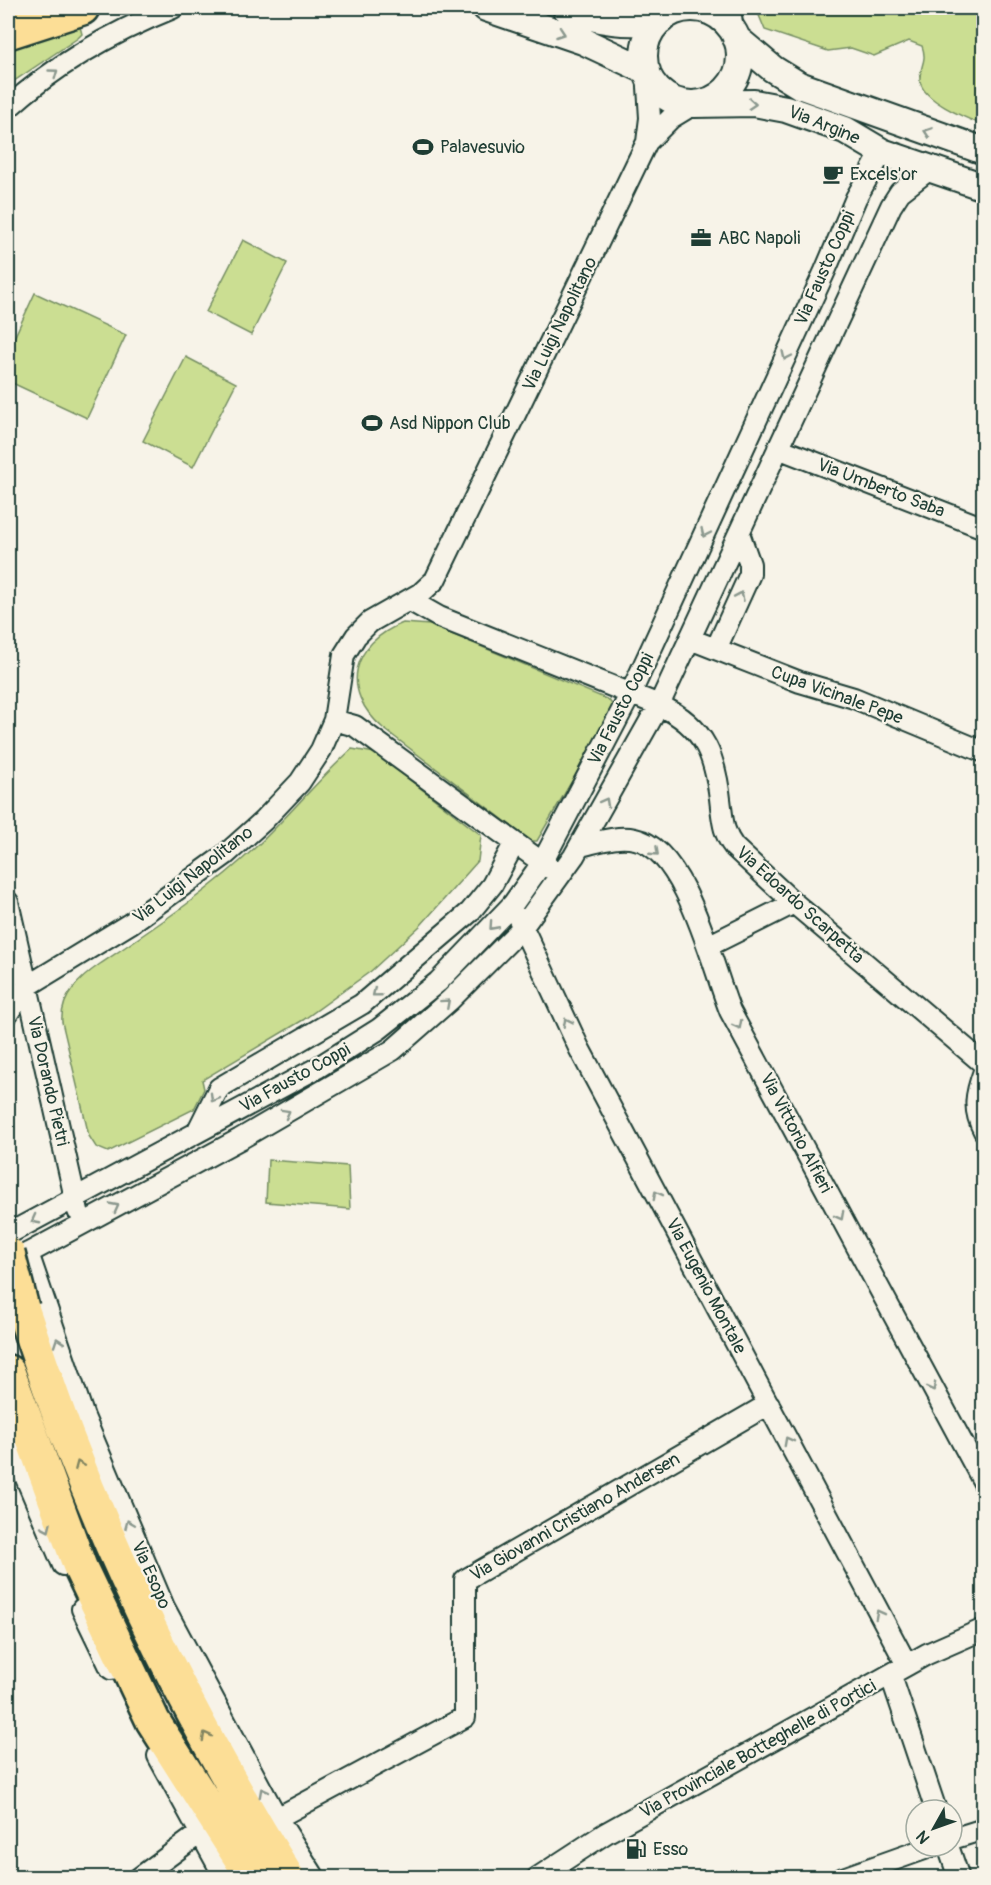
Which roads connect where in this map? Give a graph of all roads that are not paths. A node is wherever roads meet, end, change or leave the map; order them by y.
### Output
1 (12, 8) edge
2 (48, 8) edge
3 (82, 8) edge
4 (173, 8) edge
5 (486, 8) edge
6 (566, 8) edge
7 (677, 12) edge
8 (733, 25) edge
9 (8, 32) edge
10 (647, 71) junction
11 (694, 104) junction
12 (8, 108) edge
13 (647, 142) junction
14 (984, 151) edge
15 (882, 152) junction
16 (931, 168) junction
17 (984, 186) edge
18 (778, 448) junction
19 (984, 528) edge
20 (739, 533) junction
21 (409, 600) junction
22 (690, 639) junction
23 (716, 649) junction
24 (630, 694) junction
25 (659, 705) junction
26 (334, 720) junction
27 (984, 753) edge
28 (514, 844) junction
29 (580, 846) junction
30 (542, 863) junction
31 (561, 875) junction
32 (8, 902) edge
33 (794, 903) junction
34 (513, 904) junction
35 (522, 928) junction
36 (708, 946) junction
37 (17, 985) edge
38 (8, 1013) edge
39 (984, 1064) edge
40 (984, 1071) edge
41 (984, 1131) edge
42 (197, 1132) junction
43 (75, 1199) junction
44 (81, 1225) junction
45 (8, 1234) edge
46 (18, 1254) edge
47 (8, 1264) edge
48 (8, 1372) edge
49 (769, 1404) junction
50 (8, 1436) edge
51 (984, 1482) edge
52 (984, 1629) edge
53 (899, 1671) junction
54 (933, 1798) edge
55 (277, 1818) junction
56 (984, 1829) edge
57 (200, 1833) junction
58 (964, 1835) edge
59 (904, 1856) edge
60 (952, 1858) edge
61 (139, 1878) edge
62 (225, 1878) edge
63 (253, 1878) edge
64 (288, 1878) edge
65 (315, 1878) edge
66 (537, 1878) edge
67 (843, 1878) edge
68 (959, 1878) edge

1 - 2 street
3 - 9 highway
12 -> 4 street
5 -> 10 street
6 - 7 street
7 - 8 street
7 - 10 street
8 - 11 street
14 -> 8 street, Via Argine
10 - 11 street
10 - 13 street, Via Luigi Napolitano
11 - 13 street, Via Luigi Napolitano
11 -> 15 street, Via Argine
13 - 21 street, Via Luigi Napolitano
15 - 16 street, Via Argine
15 -> 24 street, Via Fausto Coppi
16 - 17 street, Via Argine
16 - 18 street, Via Fausto Coppi
18 - 19 street, Via Umberto Saba
18 - 20 street, Via Fausto Coppi
20 - 22 street, Via Fausto Coppi
23 -> 20 street
21 - 24 street, Via Edoardo Scarpetta
21 - 26 street, Via Luigi Napolitano
22 - 23 street, Cupa Vicinale Pepe
22 - 25 street, Via Fausto Coppi
23 - 27 street, Cupa Vicinale Pepe
24 - 25 street, Via Edoardo Scarpetta
24 - 30 street, Via Fausto Coppi
29 -> 25 street, Via Fausto Coppi
25 - 33 street, Via Edoardo Scarpetta
26 - 28 street
26 - 37 street, Via Luigi Napolitano
28 - 30 street
28 -> 42 street, Via Fausto Coppi
29 - 31 street, Via Fausto Coppi
29 -> 36 street, Via Vittorio Alfieri
30 - 31 street
30 - 34 street, Via Fausto Coppi
31 - 35 street, Via Fausto Coppi
32 - 37 street, Via Dorando Pietri
33 - 36 street
33 - 39 street, Via Edoardo Scarpetta
34 - 35 street, Via Eugenio Montale
34 -> 42 street, Via Fausto Coppi
44 -> 35 street, Via Fausto Coppi
49 -> 35 street, Via Eugenio Montale
36 -> 51 street, Via Vittorio Alfieri
37 - 38 street, Via Luigi Napolitano
37 - 43 street, Via Dorando Pietri
40 - 41 street
42 - 43 street, Via Fausto Coppi
43 - 44 street, Via Dorando Pietri
43 -> 45 street, Via Fausto Coppi
44 - 46 street, Via Fausto Coppi
46 - 47 street, Via Fausto Coppi
55 -> 46 street, Via Esopo
64 -> 46 highway, bridge
48 - 63 highway
53 -> 49 street, Via Eugenio Montale
49 - 55 street, Via Giovanni Cristiano Andersen
50 -> 57 street
52 - 53 street, Via Provinciale Botteghelle di Portici
53 - 54 street, Via Eugenio Montale
53 - 66 street, Via Provinciale Botteghelle di Portici
55 - 65 street, Via Esopo
56 - 58 street
57 - 61 street
57 - 62 street
59 - 67 street
60 - 68 street

